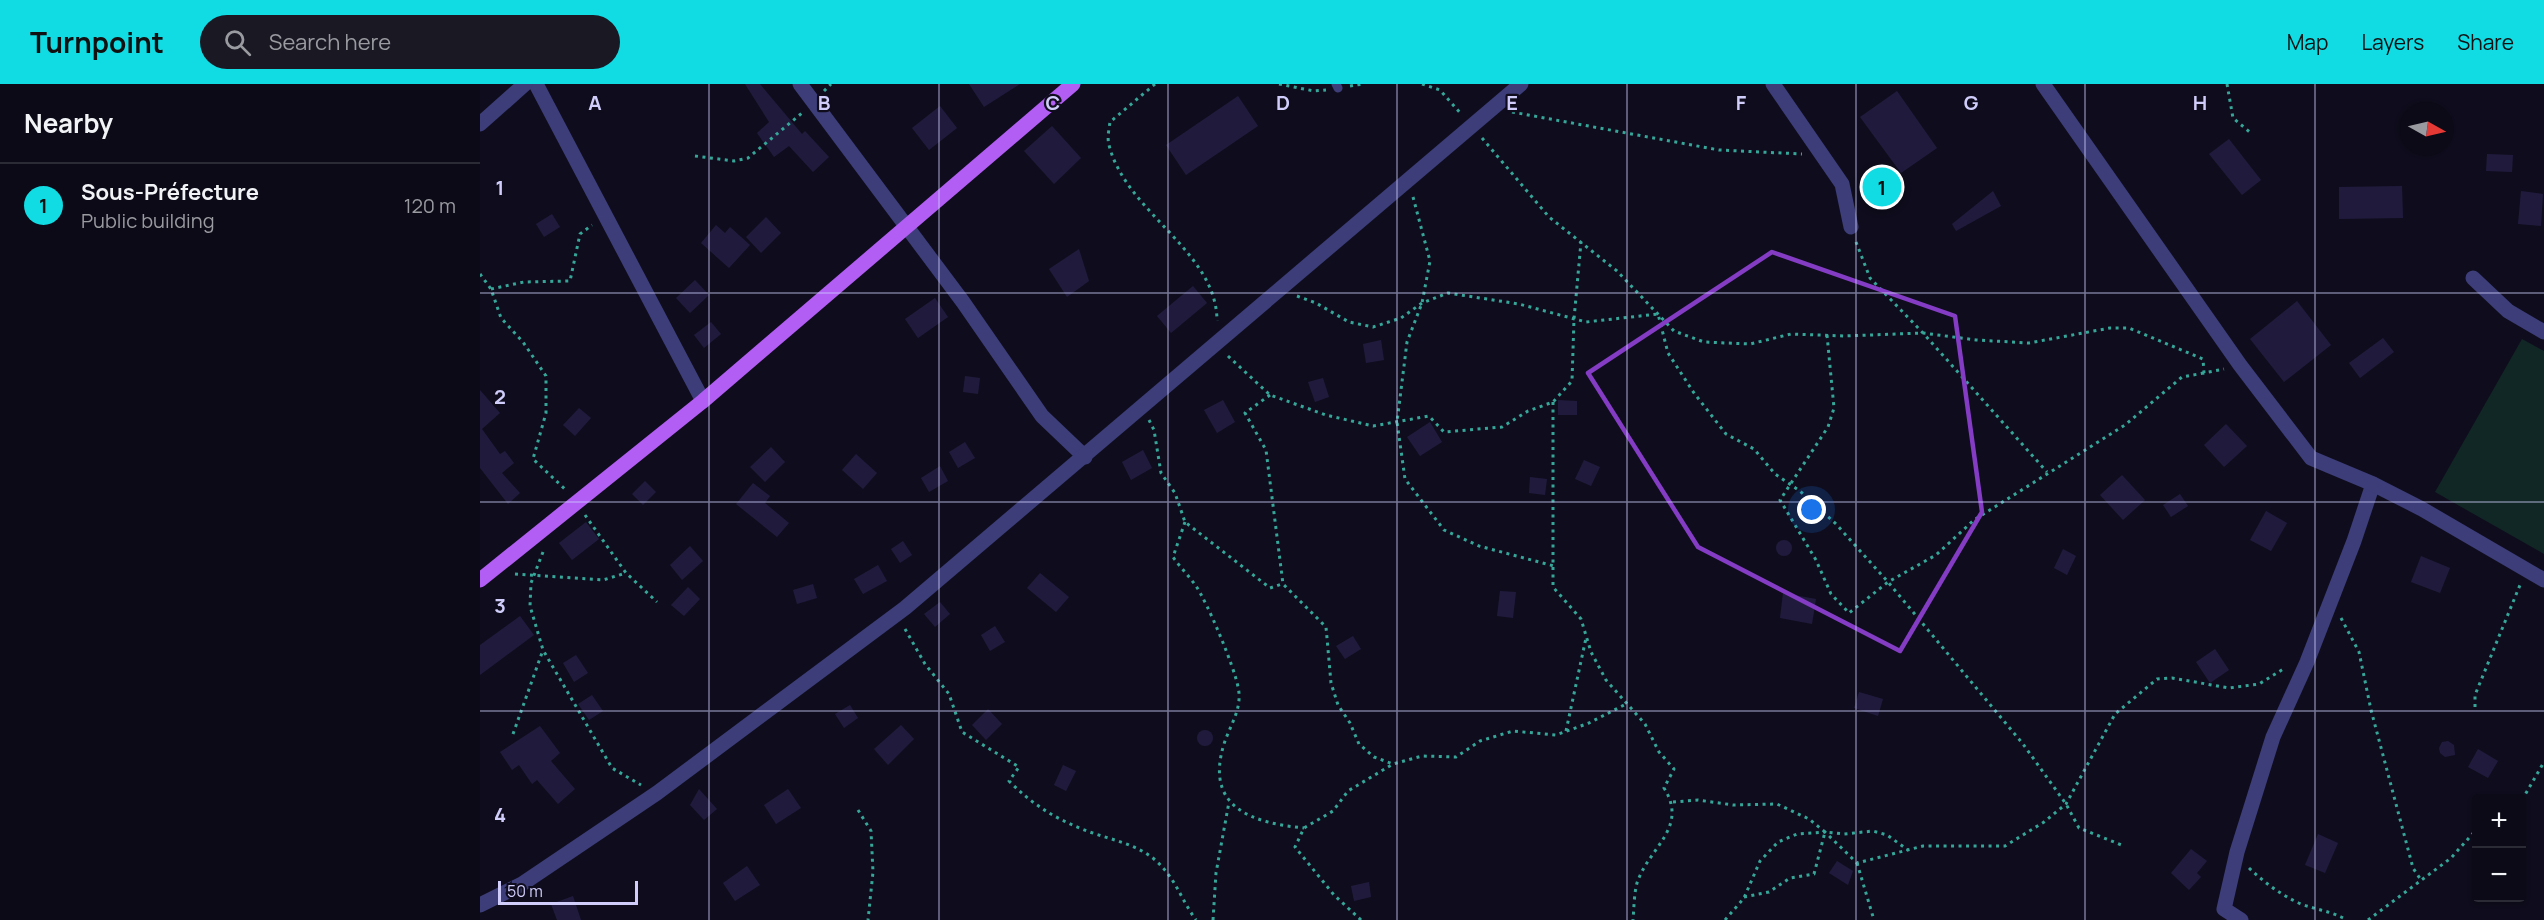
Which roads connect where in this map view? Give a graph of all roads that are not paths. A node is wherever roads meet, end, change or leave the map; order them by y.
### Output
1 (525, 84) edge
2 (536, 84) edge
3 (800, 84) edge
4 (1521, 84) edge
5 (1773, 84) edge
6 (2043, 84) edge
7 (1069, 85) edge
8 (480, 124) edge
9 (1851, 227) road end
10 (907, 228) junction
11 (2473, 278) dead end
12 (2544, 332) edge
13 (703, 401) junction
14 (1085, 457) junction
15 (2373, 484) junction
16 (480, 580) edge
17 (2544, 580) edge
18 (480, 905) edge
19 (2241, 920) edge

1 - 8 street
2 - 13 street
3 - 10 street
4 - 14 street
5 - 9 street
6 - 15 street
7 - 10 main road
10 - 13 main road
10 - 14 street
11 - 12 street
13 - 16 main road
14 - 18 street
15 - 17 street
15 - 19 street

